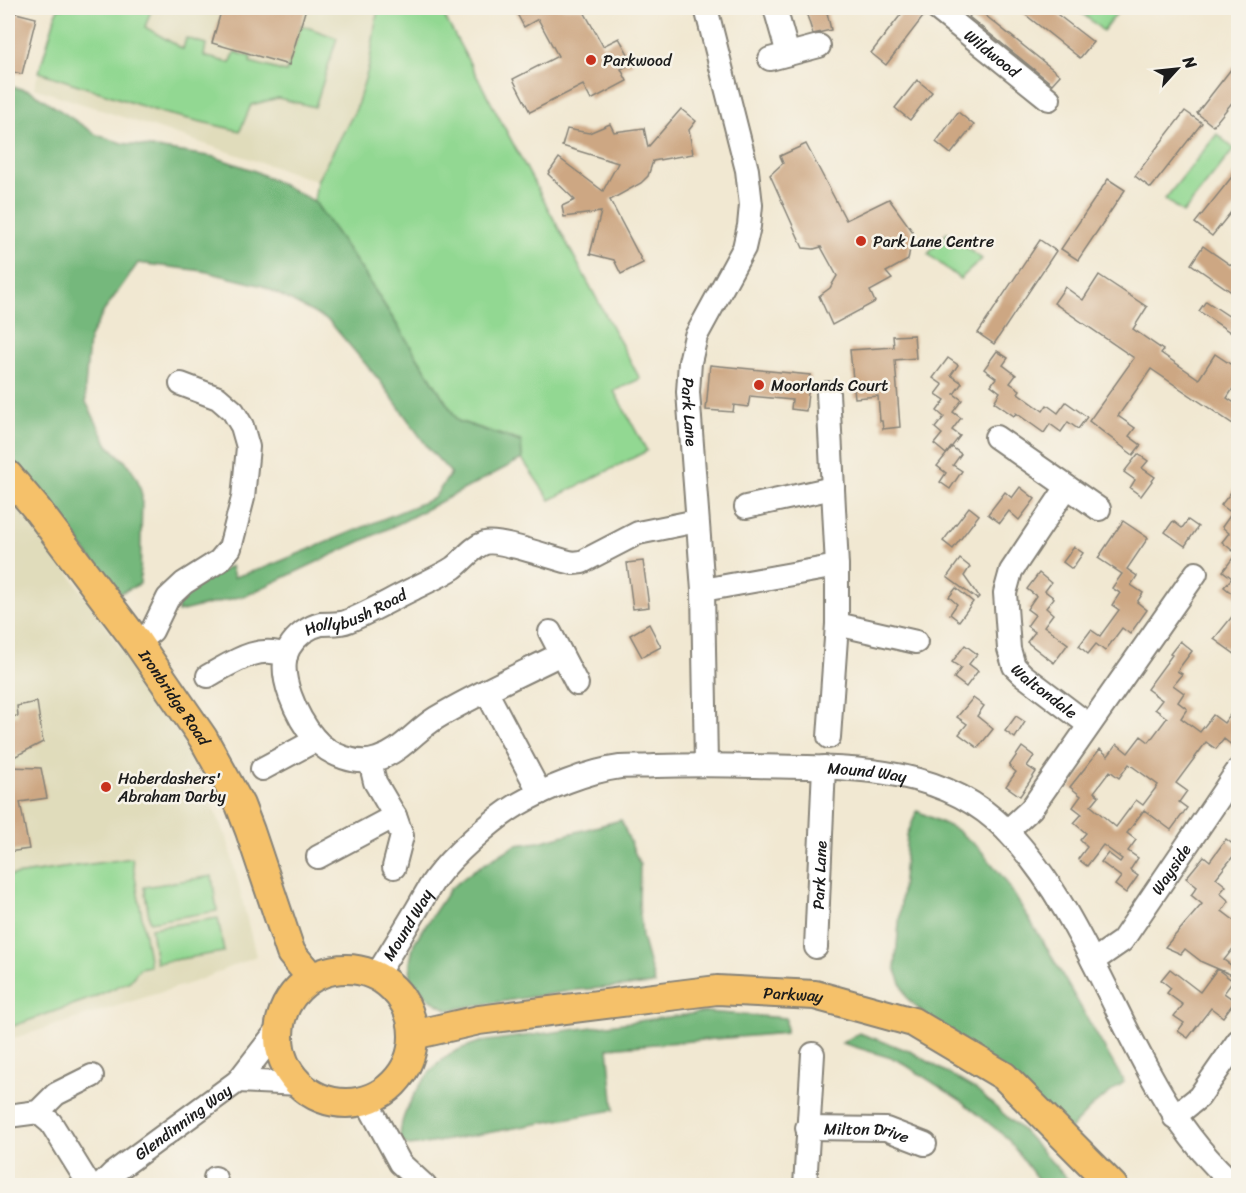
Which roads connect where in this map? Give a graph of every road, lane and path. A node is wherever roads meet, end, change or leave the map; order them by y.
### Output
1 (706, 8) edge
2 (775, 8) edge
3 (936, 8) edge
4 (819, 46) dead end
5 (1049, 99) dead end
6 (181, 384) dead end
7 (828, 393) dead end
8 (996, 436) dead end
9 (8, 475) edge
10 (1067, 487) junction
11 (833, 488) junction
12 (747, 507) dead end
13 (1099, 509) dead end
14 (697, 521) junction
15 (837, 566) junction
16 (1196, 573) dead end
17 (703, 590) junction
18 (837, 624) junction
19 (550, 632) dead end
20 (137, 642) junction
21 (916, 642) dead end
22 (561, 654) junction
23 (286, 656) junction
24 (208, 676) dead end
25 (577, 684) dead end
26 (486, 691) junction
27 (1089, 725) junction
28 (829, 737) dead end
29 (316, 740) junction
30 (370, 761) junction
31 (706, 765) junction
32 (824, 767) junction
33 (262, 769) dead end
34 (1239, 770) edge
35 (540, 793) junction
36 (395, 816) junction
37 (1007, 831) junction
38 (318, 857) dead end
39 (394, 867) dead end
40 (816, 947) dead end
41 (1093, 961) junction
42 (377, 974) junction
43 (311, 977) junction
44 (279, 1028) junction
45 (413, 1035) junction
46 (1239, 1041) edge
47 (813, 1054) dead end
48 (92, 1076) dead end
49 (238, 1081) junction
50 (301, 1084) junction
51 (367, 1102) junction
52 (38, 1112) junction
53 (8, 1116) edge
54 (1174, 1117) junction
55 (807, 1128) junction
56 (925, 1144) dead end
57 (90, 1185) edge
58 (100, 1185) edge
59 (425, 1185) edge
60 (805, 1185) edge
61 (1113, 1185) edge
62 (1236, 1185) edge

1 - 14 street, Park Lane
2 - 4 street
3 - 5 street, Wildwood
6 - 20 street
7 - 11 street
8 - 10 street
9 - 20 main road, Ironbridge Road
10 - 13 street
10 - 27 street, Waltondale
11 - 12 street
11 - 15 street
14 - 17 street, Park Lane
14 - 23 street, Hollybush Road
15 - 17 street
15 - 18 street
16 - 27 street, Waltondale
17 - 31 street, Park Lane
18 - 21 street
18 - 28 street
19 - 22 street
20 - 43 main road, Ironbridge Road
22 - 25 street
22 - 26 street
23 - 24 street
23 - 29 street
26 - 30 street
26 - 35 street
27 - 37 street, Waltondale
29 - 30 street
29 - 33 street
30 - 36 street
31 - 32 street, Mound Way
31 - 35 street, Mound Way
32 - 37 street, Mound Way
32 - 40 street, Park Lane
34 - 41 street, Wayside
35 - 42 street, Mound Way
36 - 38 street
36 - 39 street
37 - 41 street, Mound Way
41 - 54 street, Mound Way
42 - 43 main road
42 - 45 main road
43 - 44 main road
44 - 49 street, Glendinning Way
44 - 50 main road
45 - 51 main road
45 - 61 main road, Parkway
46 - 54 street
47 - 55 street
48 - 52 street
49 - 50 street, Glendinning Way
49 - 58 street, Glendinning Way
50 - 51 main road
51 - 59 street
52 - 53 street
52 - 57 street
54 - 62 street, Mound Way
55 - 56 street, Milton Drive
55 - 60 street

